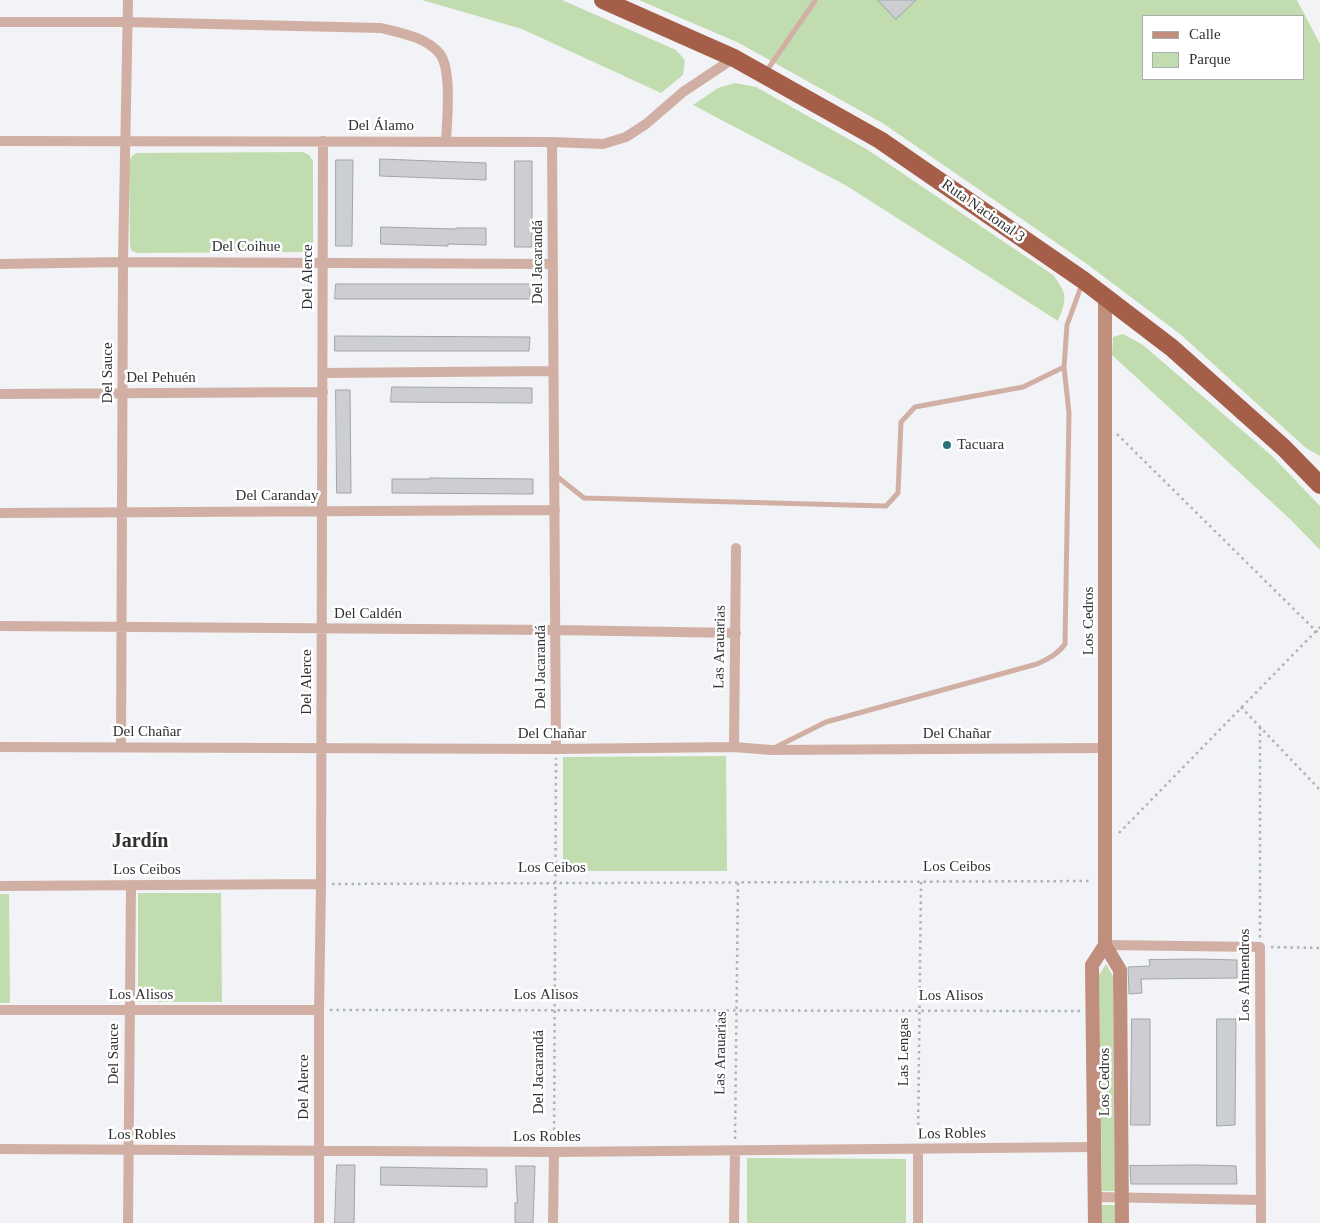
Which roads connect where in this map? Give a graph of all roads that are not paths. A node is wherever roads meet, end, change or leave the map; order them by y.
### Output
1 (128, 0) edge
2 (603, 0) edge
3 (815, 1) edge
4 (0, 22) edge
5 (127, 22) junction
6 (734, 58) junction
7 (764, 75) junction
8 (125, 140) junction
9 (0, 141) edge
10 (323, 141) junction
11 (446, 141) junction
12 (552, 142) junction
13 (123, 262) junction
14 (324, 262) junction
15 (0, 264) edge
16 (553, 264) junction
17 (1084, 280) junction
18 (1105, 296) junction
19 (1064, 367) junction
20 (554, 371) junction
21 (323, 373) junction
22 (323, 392) junction
23 (122, 393) junction
24 (0, 394) edge
25 (554, 475) junction
26 (1320, 485) edge
27 (554, 510) junction
28 (322, 511) junction
29 (122, 512) junction
30 (0, 513) edge
31 (736, 548) dead end
32 (0, 626) edge
33 (121, 627) junction
34 (322, 628) junction
35 (556, 630) junction
36 (736, 633) junction
37 (0, 746) edge
38 (121, 747) junction
39 (734, 747) junction
40 (321, 748) junction
41 (1105, 748) junction
42 (556, 749) junction
43 (771, 750) junction
44 (321, 884) junction
45 (131, 885) junction
46 (0, 886) edge
47 (1105, 945) junction
48 (0, 1010) edge
49 (130, 1010) junction
50 (318, 1010) junction
51 (1094, 1148) junction
52 (0, 1149) edge
53 (128, 1149) junction
54 (918, 1149) junction
55 (320, 1150) junction
56 (735, 1151) junction
57 (554, 1152) junction
58 (1096, 1197) junction
59 (1121, 1198) junction
60 (1261, 1200) junction
61 (128, 1223) edge
62 (319, 1223) edge
63 (553, 1223) edge
64 (734, 1223) edge
65 (918, 1223) edge
66 (1095, 1223) edge
67 (1122, 1223) edge
68 (1261, 1223) edge

1 - 5 street, Del Sauce
2 - 6 highway, Ruta Nacional 3
3 - 7 lane
4 - 5 street
5 - 8 street, Del Sauce
5 - 11 street
6 - 7 highway, Ruta Nacional 3
6 - 12 street, Del Álamo
7 - 17 highway, Ruta Nacional 3
8 - 9 street, Del Álamo
8 - 10 street, Del Álamo
8 - 13 street, Del Sauce
10 - 11 street, Del Álamo
10 - 14 street, Del Alerce
11 - 12 street, Del Álamo
12 - 16 street, Del Jacarandá
13 - 14 street, Del Coihue
13 - 15 street, Del Coihue
13 - 23 street, Del Sauce
14 - 16 street, Del Coihue
14 - 21 street, Del Alerce
16 - 20 street, Del Jacarandá
17 - 18 highway, Ruta Nacional 3
17 - 19 lane
18 - 26 highway, Ruta Nacional 3
18 - 41 street, Los Cedros
19 - 25 lane
19 - 43 lane
20 - 21 street
20 - 25 street, Del Jacarandá
21 - 22 street, Del Alerce
22 - 23 street, Del Pehuén
22 - 28 street, Del Alerce
23 - 24 street, Del Pehuén
23 - 29 street, Del Sauce
25 - 27 street, Del Jacarandá
27 - 28 street, Del Caranday
27 - 35 street, Del Jacarandá
28 - 29 street, Del Caranday
28 - 34 street, Del Alerce
29 - 30 street, Del Caranday
29 - 33 street, Del Sauce
31 - 36 street, Las Arauarias
32 - 33 street, Del Caldén
33 - 34 street, Del Caldén
33 - 38 street, Del Sauce
34 - 35 street, Del Caldén
34 - 40 street, Del Alerce
35 - 36 street, Del Caldén
35 - 42 street, Del Jacarandá
36 - 39 street, Las Arauarias
37 - 38 street, Del Chañar
38 - 40 street, Del Chañar
39 - 42 street, Del Chañar
39 - 43 street, Del Chañar
40 - 42 street, Del Chañar
40 - 44 street, Del Alerce
41 - 43 street, Del Chañar
41 - 47 street, Los Cedros
44 - 45 street, Los Ceibos
44 - 50 street, Del Alerce
45 - 46 street, Los Ceibos
45 - 49 street, Del Sauce
47 - 51 street, Los Cedros
47 - 59 street, Los Cedros
47 - 60 street, Los Almendros
48 - 49 street, Los Alisos
49 - 50 street, Los Alisos
49 - 53 street, Del Sauce
50 - 55 street, Del Alerce
51 - 54 street, Los Robles
51 - 58 street, Los Cedros
52 - 53 street, Los Robles
53 - 55 street, Los Robles
53 - 61 street, Del Sauce
54 - 56 street, Los Robles
54 - 65 street
55 - 57 street, Los Robles
55 - 62 street, Del Alerce
56 - 57 street, Los Robles
56 - 64 street
57 - 63 street
58 - 59 street
58 - 66 street, Los Cedros
59 - 60 street
59 - 67 street, Los Cedros
60 - 68 street, Los Almendros

